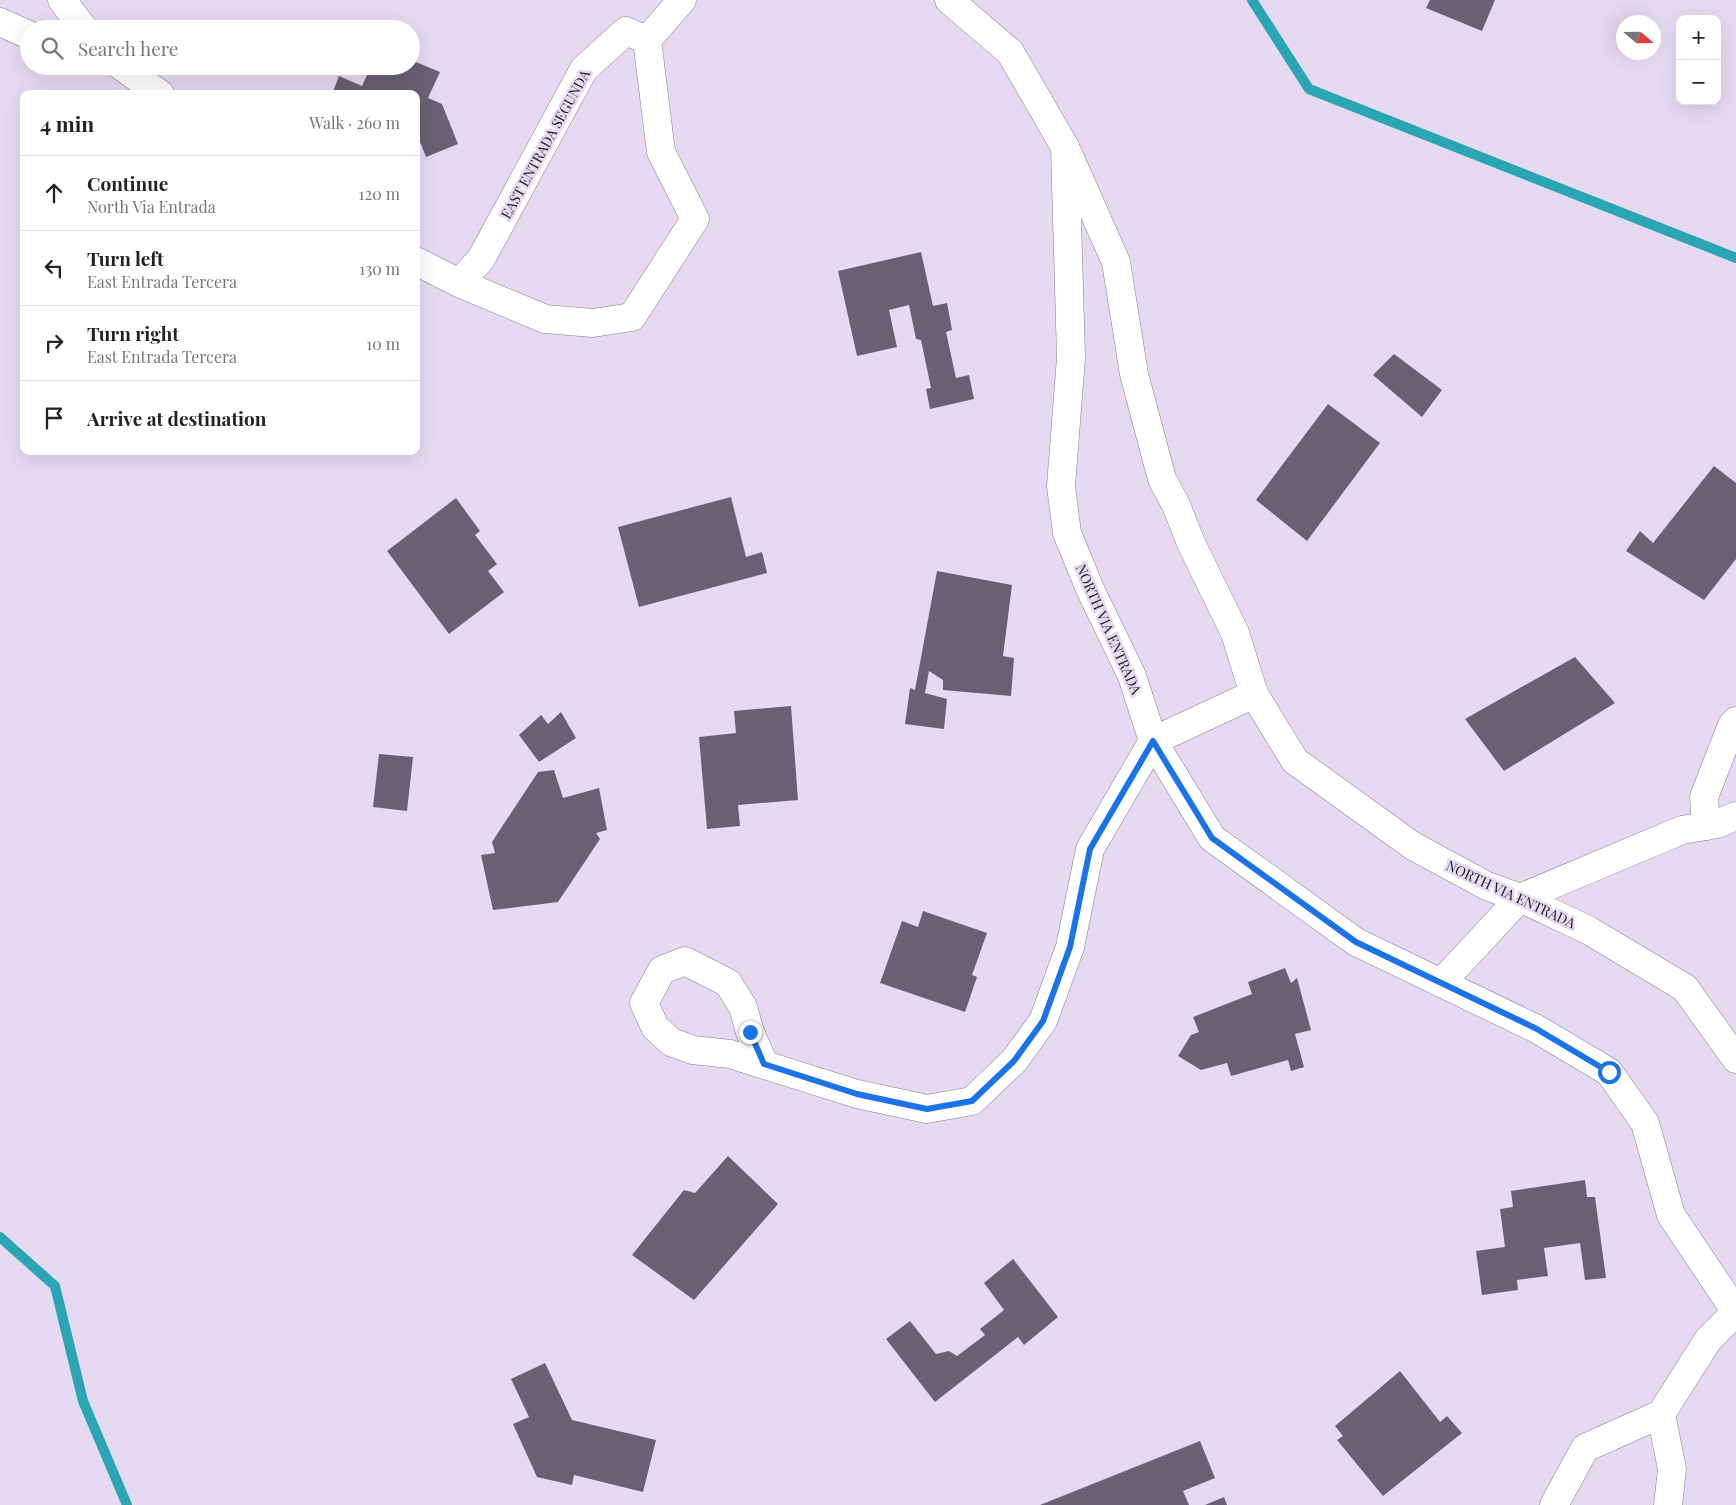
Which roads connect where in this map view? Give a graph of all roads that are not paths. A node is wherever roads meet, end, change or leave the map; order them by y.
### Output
1 (62, 0) edge
2 (682, 0) edge
3 (949, 0) edge
4 (77, 20) edge
5 (0, 22) edge
6 (20, 31) edge
7 (647, 40) junction
8 (134, 75) edge
9 (154, 90) edge
10 (1065, 147) junction
11 (420, 263) edge
12 (459, 283) junction
13 (1254, 694) junction
14 (1736, 722) edge
15 (1153, 741) junction
16 (1736, 816) edge
17 (1706, 826) junction
18 (1520, 898) junction
19 (1441, 983) junction
20 (1736, 1058) edge
21 (764, 1064) dead end
22 (1736, 1312) edge
23 (1661, 1414) junction
24 (1554, 1505) edge
25 (1668, 1505) edge

1 - 4 street
2 - 7 street
3 - 10 street, NORTH VIA ENTRADA
5 - 6 street
7 - 12 street, EAST ENTRADA SEGUNDA
7 - 12 street
8 - 9 street
10 - 13 street, NORTH VIA ENTRADA
10 - 15 street, NORTH VIA ENTRADA
11 - 12 street
13 - 15 street
13 - 18 street, NORTH VIA ENTRADA
14 - 17 street
15 - 19 street, NORTH VIA ENTRADA
15 - 21 street
16 - 17 street
17 - 18 street
18 - 19 street
18 - 20 street, NORTH VIA ENTRADA
19 - 22 street, NORTH VIA ENTRADA
22 - 23 street
23 - 24 street
23 - 25 street

